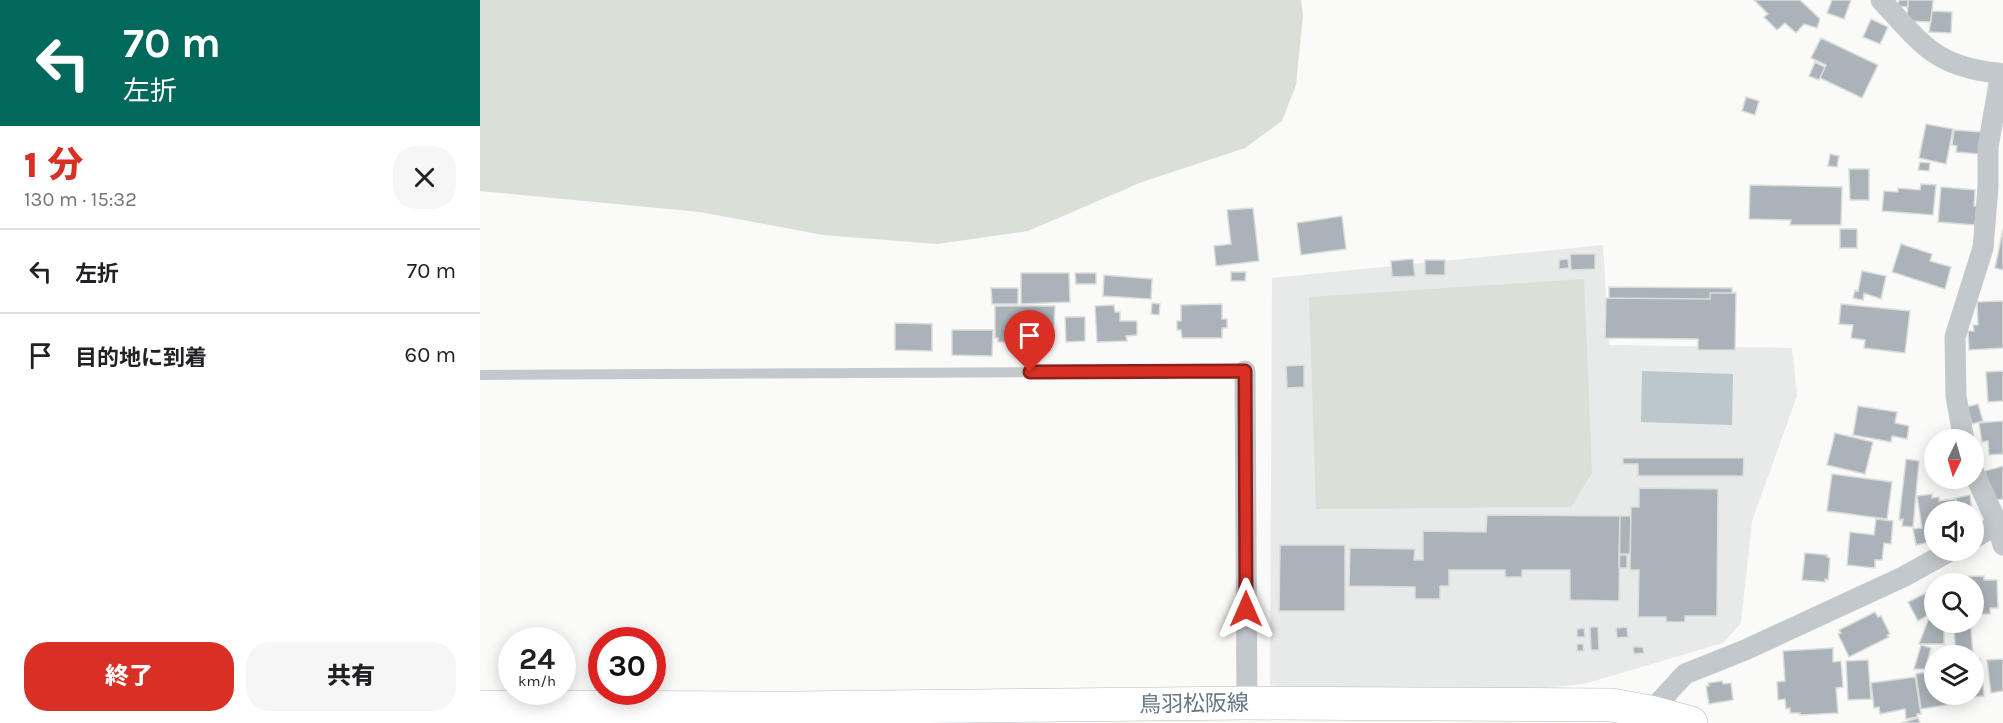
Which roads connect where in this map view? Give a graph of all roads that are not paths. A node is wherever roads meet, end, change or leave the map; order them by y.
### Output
1 (1881, 0) edge
2 (1245, 371) joint
3 (480, 375) edge
4 (1962, 429) edge
5 (1982, 489) edge
6 (2001, 530) edge
7 (1984, 535) edge
8 (1931, 561) edge
9 (1247, 703) junction
10 (480, 707) edge
11 (1650, 712) junction
12 (1690, 723) edge

1 - 4 street
2 - 3 lane
2 - 9 street
5 - 6 street
6 - 7 street
8 - 11 street
9 - 10 main road, 鳥羽松阪線
9 - 11 main road, 鳥羽松阪線
11 - 12 main road, 鳥羽松阪線

